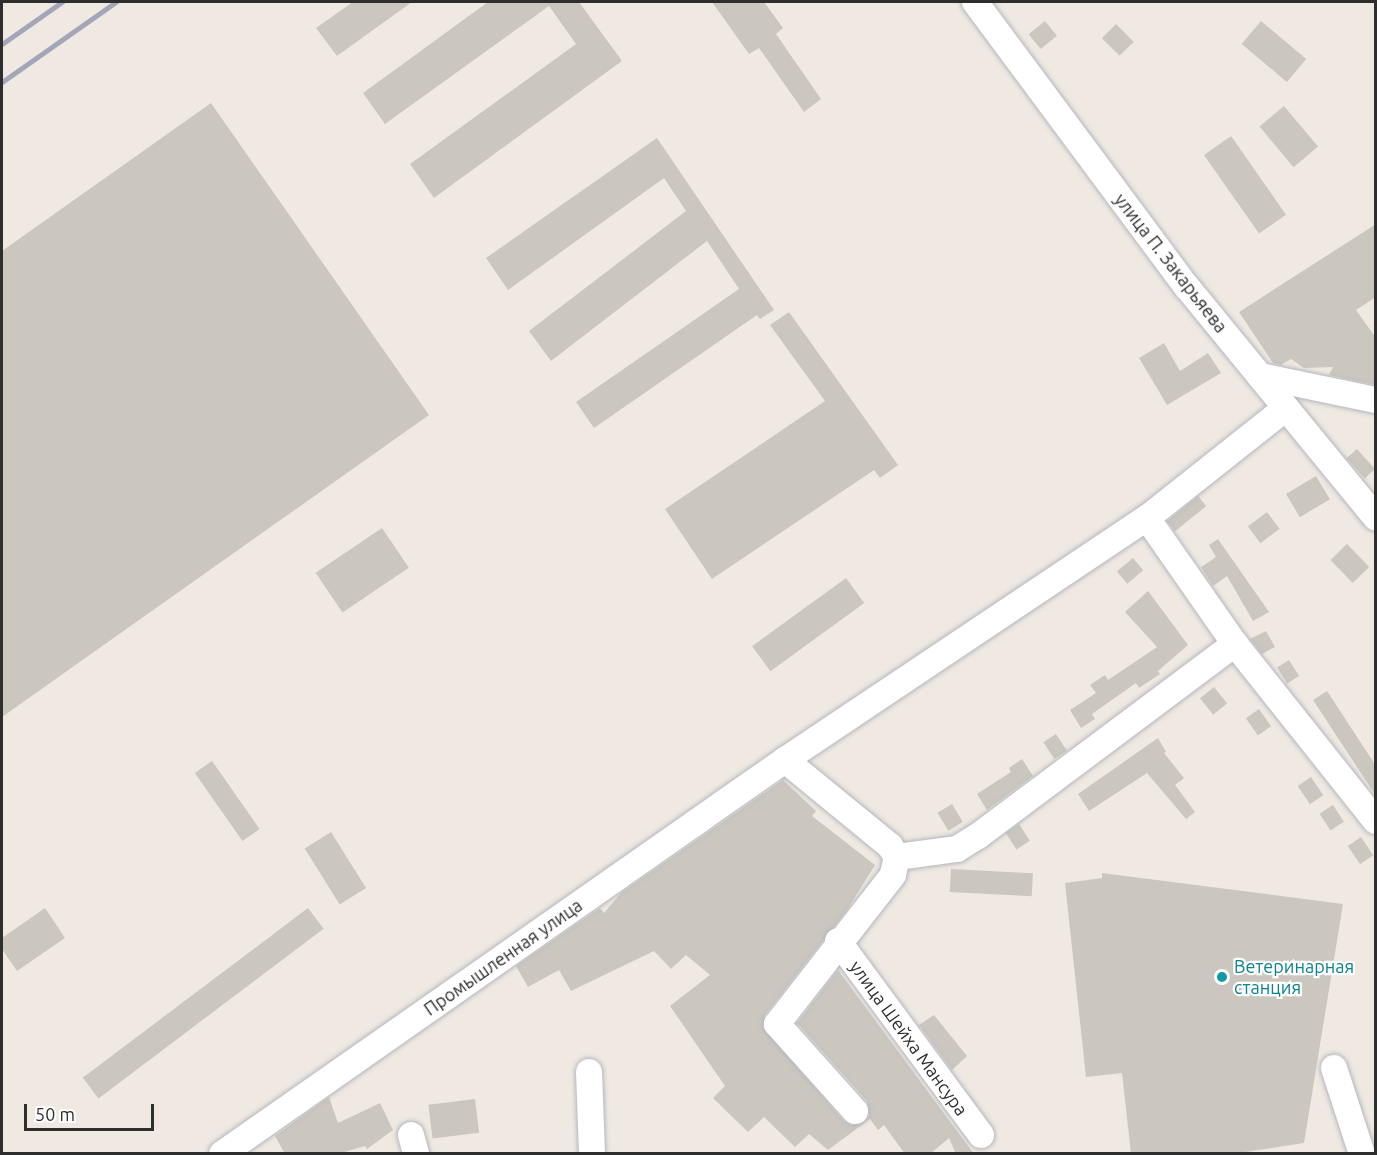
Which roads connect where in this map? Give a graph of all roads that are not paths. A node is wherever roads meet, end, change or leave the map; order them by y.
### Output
1 (975, 2) edge
2 (1260, 376) junction
3 (1376, 400) edge
4 (1286, 408) junction
5 (1376, 518) edge
6 (1147, 519) junction
7 (1235, 644) junction
8 (785, 760) junction
9 (1376, 821) edge
10 (897, 857) junction
11 (838, 941) junction
12 (1334, 1068) dead end
13 (589, 1072) dead end
14 (855, 1111) dead end
15 (981, 1135) dead end
16 (1376, 1146) edge
17 (222, 1154) edge
18 (592, 1154) edge
19 (1362, 1154) edge
20 (1372, 1154) edge

1 - 2 street, улица П. Закарьяева
2 - 3 street
2 - 4 street, улица П. Закарьяева
4 - 5 street, улица П. Закарьяева
4 - 6 street, Промышленная улица
6 - 7 street
6 - 8 street, Промышленная улица
7 - 9 street
7 - 10 street
8 - 10 street
8 - 17 street, Промышленная улица
10 - 11 street, улица Шейха Мансура
11 - 14 street, улица Шейха Мансура
11 - 15 street, улица Шейха Мансура
12 - 19 street
13 - 18 street
16 - 20 street

